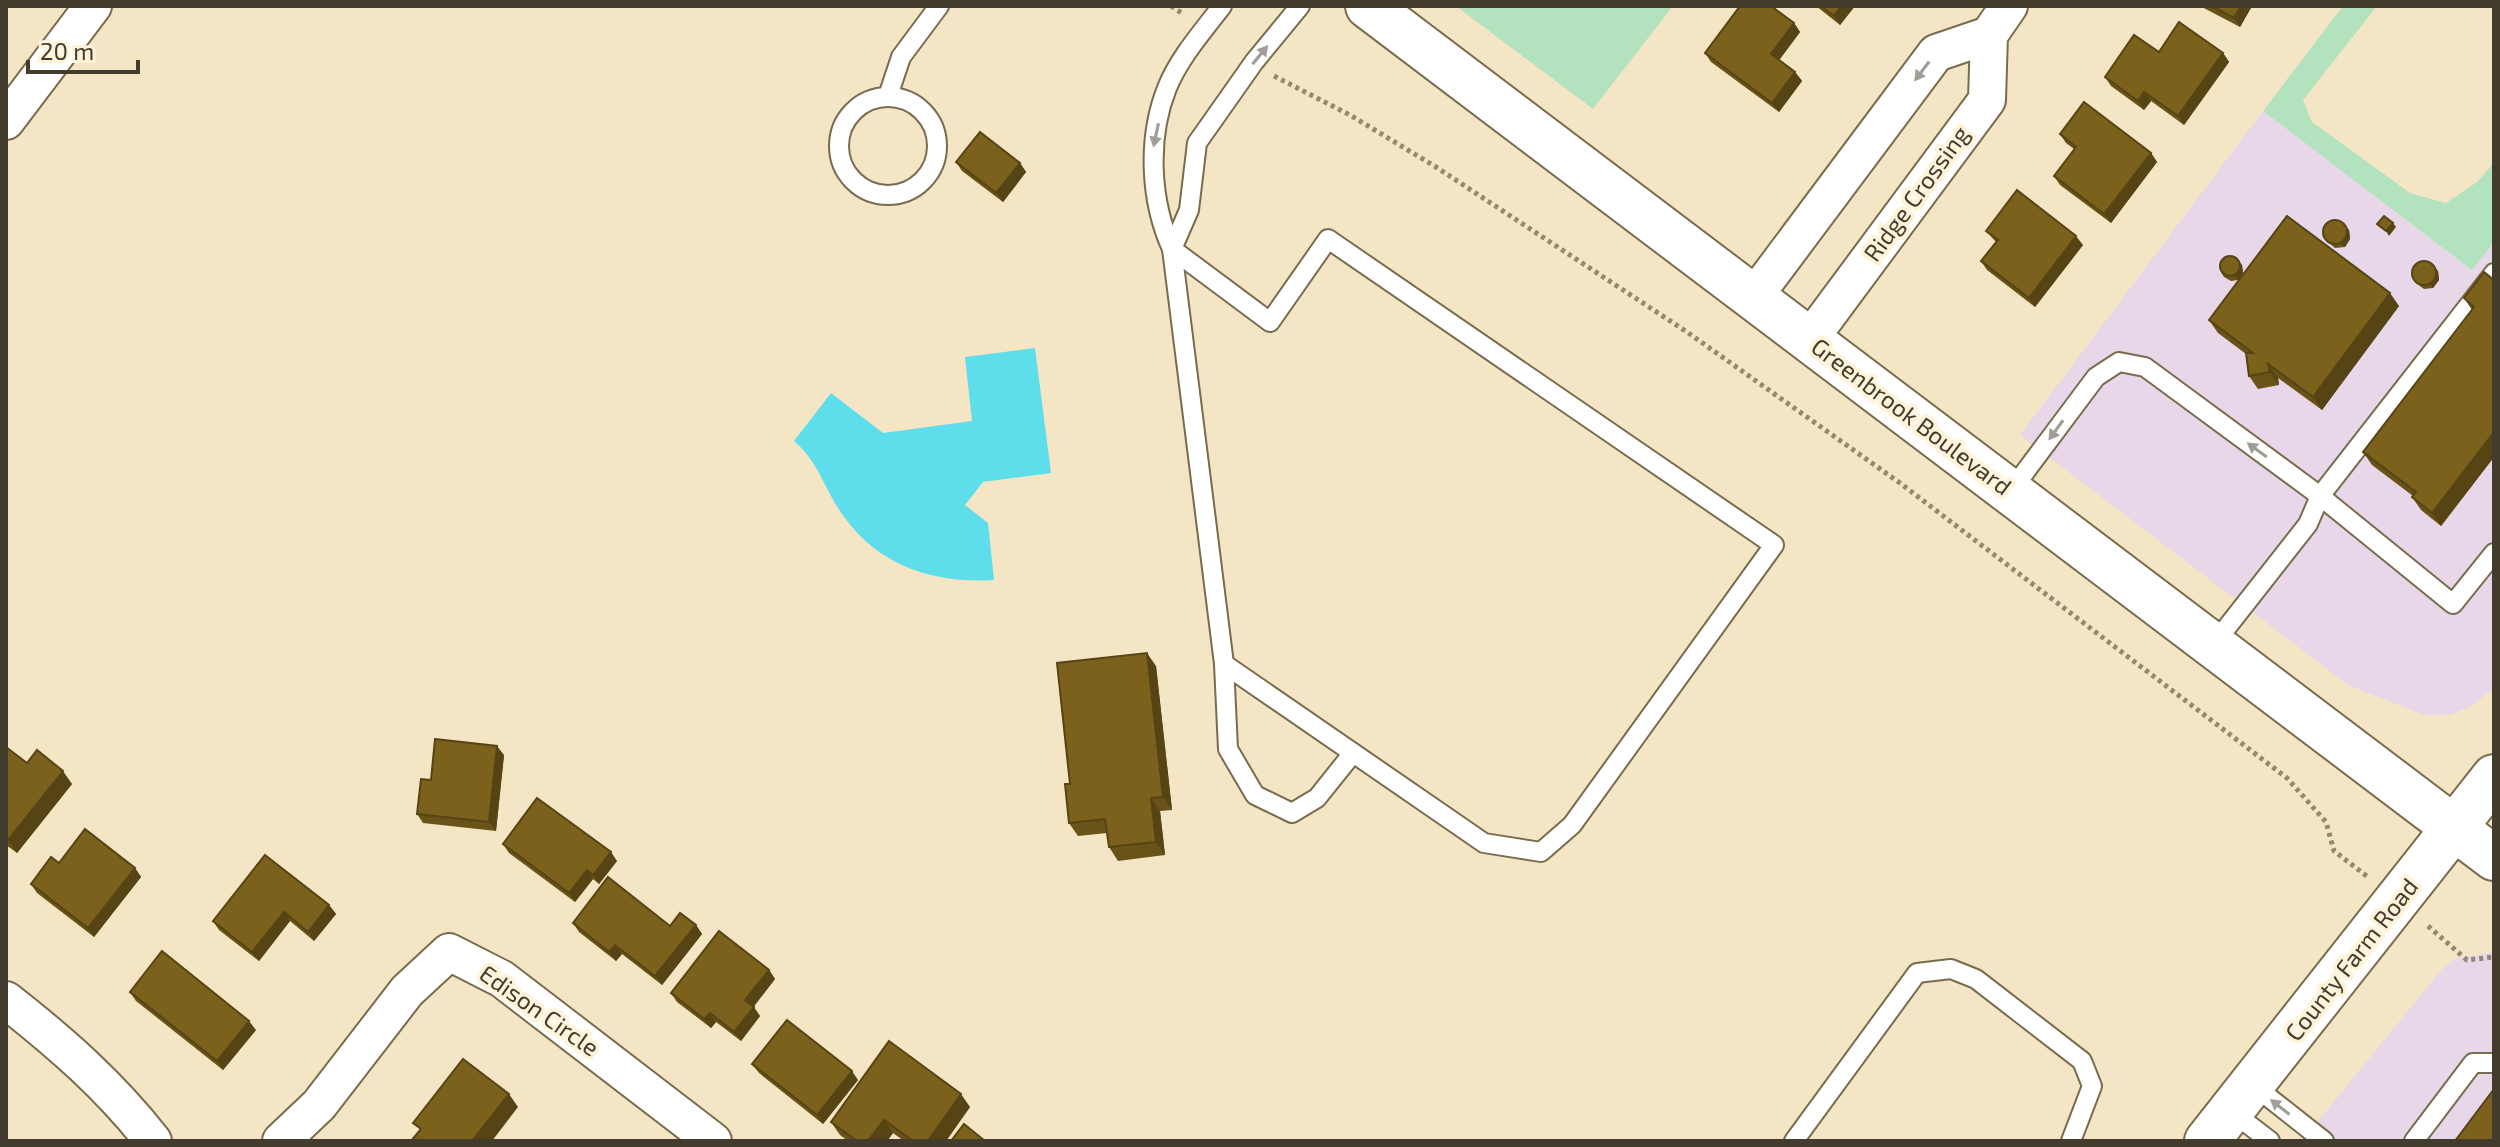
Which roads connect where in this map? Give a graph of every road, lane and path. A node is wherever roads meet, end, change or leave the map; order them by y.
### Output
1 (93, 6) edge
2 (939, 6) edge
3 (1222, 6) edge
4 (1300, 6) edge
5 (1368, 6) edge
6 (2009, 6) edge
7 (1989, 35) junction
8 (1272, 75) dead end
9 (888, 96) junction
10 (6, 121) edge
11 (1172, 249) junction
12 (2494, 273) edge
13 (1753, 298) junction
14 (1809, 340) junction
15 (2010, 492) junction
16 (2320, 496) junction
17 (2494, 553) edge
18 (2213, 645) junction
19 (1224, 664) junction
20 (1353, 753) junction
21 (2494, 777) edge
22 (2455, 829) junction
23 (2342, 857) dead end
24 (2494, 858) edge
25 (2465, 956) dead end
26 (2494, 957) edge
27 (6, 1000) edge
28 (2494, 1063) edge
29 (2230, 1112) edge
30 (153, 1141) edge
31 (281, 1141) edge
32 (713, 1141) edge
33 (1794, 1141) edge
34 (2071, 1141) edge
35 (2270, 1141) edge
36 (2324, 1141) edge
37 (2414, 1141) edge

1 - 10 street
2 - 9 lane
3 -> 11 lane
11 -> 4 lane
5 - 13 main road, Greenbrook Boulevard
6 - 7 street
7 -> 13 street
7 - 14 street, Ridge Crossing
8 - 23 path
9 - 9 lane
11 - 19 lane
11 - 20 lane
12 - 16 lane
13 - 14 main road, Greenbrook Boulevard
14 - 15 main road, Greenbrook Boulevard
16 -> 15 lane
15 - 18 main road, Greenbrook Boulevard
16 - 17 lane
16 - 18 lane
18 - 22 main road, Greenbrook Boulevard
19 - 20 lane
19 - 20 lane
21 - 22 main road, County Farm Road
22 - 24 main road, Greenbrook Boulevard
22 - 29 main road, County Farm Road
25 - 26 path
27 - 30 street
28 - 37 lane
29 - 35 lane
36 -> 29 lane
31 - 32 street, Edison Circle
33 - 34 lane

